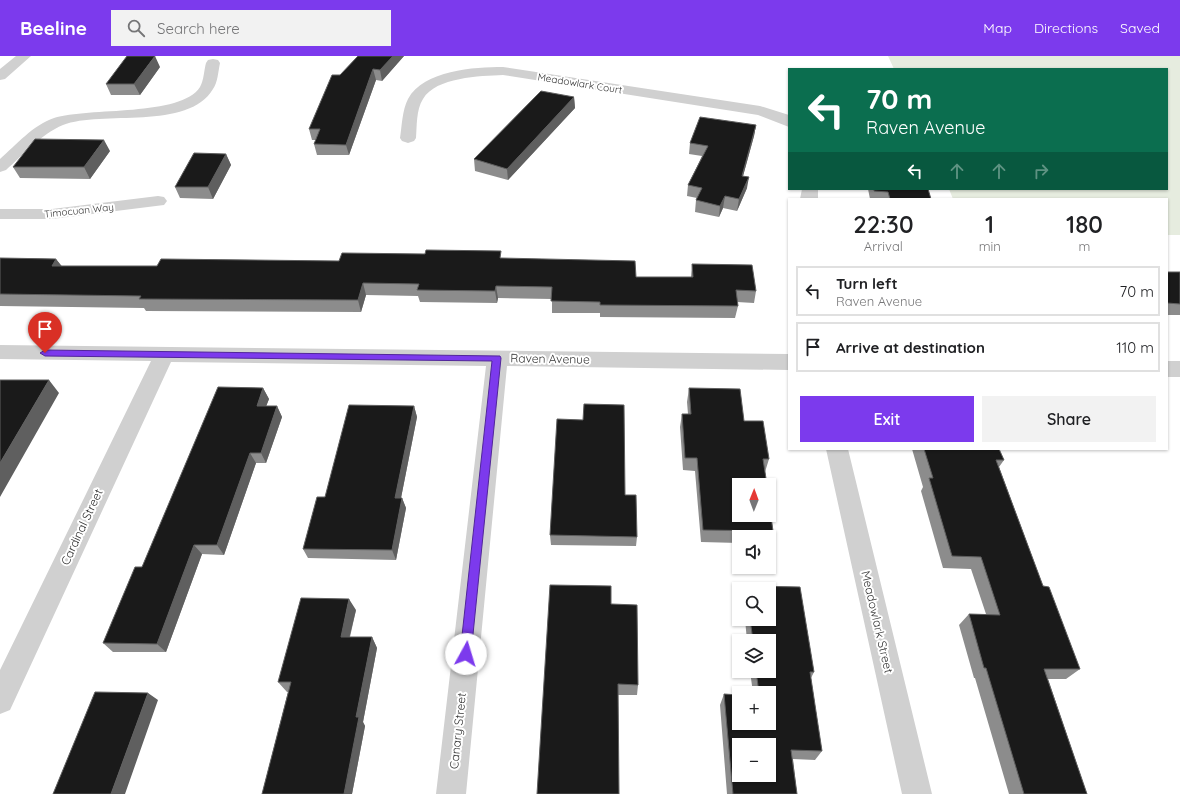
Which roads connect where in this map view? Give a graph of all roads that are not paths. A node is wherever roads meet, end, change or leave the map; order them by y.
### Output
1 (24, 56) edge
2 (212, 63) dead end
3 (0, 76) edge
4 (788, 121) edge
5 (408, 138) dead end
6 (0, 167) edge
7 (158, 201) dead end
8 (0, 214) edge
9 (0, 352) edge
10 (164, 355) junction
11 (497, 358) junction
12 (788, 362) edge
13 (1168, 369) edge
14 (1180, 369) edge
15 (837, 450) edge
16 (0, 700) edge
17 (451, 794) edge
18 (917, 794) edge

1 - 3 street
2 - 6 street
4 - 5 street, Meadowlark Court
7 - 8 street, Timocuan Way
9 - 10 street, Raven Avenue
10 - 11 street, Raven Avenue
10 - 16 street, Cardinal Street
11 - 12 street, Raven Avenue
11 - 17 street, Canary Street
13 - 14 street
15 - 18 street, Meadowlark Street

